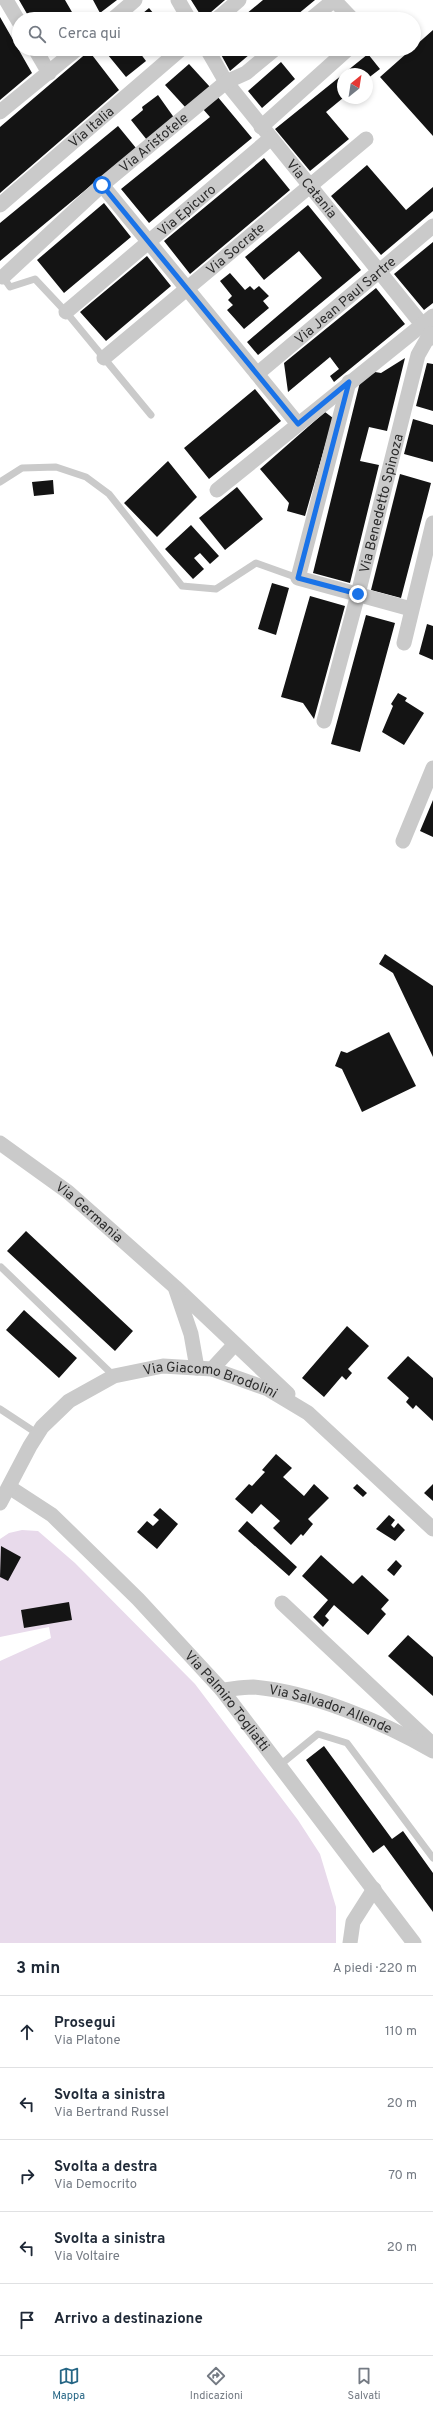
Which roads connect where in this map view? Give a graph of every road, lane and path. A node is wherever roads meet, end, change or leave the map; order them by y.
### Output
1 (6, 0) edge
2 (135, 0) edge
3 (178, 0) edge
4 (239, 0) edge
5 (334, 0) edge
6 (13, 12) edge
7 (121, 12) edge
8 (185, 12) edge
9 (225, 12) edge
10 (319, 12) edge
11 (345, 12) edge
12 (39, 56) edge
13 (69, 56) edge
14 (173, 56) edge
15 (211, 56) edge
16 (267, 56) edge
17 (341, 56) edge
18 (48, 73) junction
19 (226, 82) junction
20 (0, 112) edge
21 (266, 132) junction
22 (366, 139) dead end
23 (102, 185) junction
24 (308, 185) junction
25 (0, 205) edge
26 (433, 226) edge
27 (148, 242) junction
28 (378, 271) junction
29 (2, 277) joint
30 (188, 289) junction
31 (66, 312) junction
32 (429, 328) edge
33 (104, 358) junction
34 (257, 374) junction
35 (349, 382) junction
36 (151, 415) dead end
37 (298, 424) junction
38 (0, 482) edge
39 (217, 490) dead end
40 (433, 523) edge
41 (298, 578) junction
42 (358, 594) junction
43 (412, 609) junction
44 (404, 643) dead end
45 (324, 721) dead end
46 (433, 768) edge
47 (403, 841) dead end
48 (0, 1143) edge
49 (1, 1267) dead end
50 (174, 1287) junction
51 (235, 1344) junction
52 (197, 1368) junction
53 (212, 1369) junction
54 (114, 1376) junction
55 (0, 1409) edge
56 (308, 1413) junction
57 (38, 1434) junction
58 (9, 1487) junction
59 (0, 1503) edge
60 (433, 1529) edge
61 (282, 1603) dead end
62 (222, 1690) junction
63 (433, 1745) edge
64 (433, 1751) edge
65 (280, 1765) junction
66 (433, 1858) edge
67 (374, 1889) junction
68 (350, 1943) edge
69 (414, 1943) edge

1 - 6 street
2 - 7 street
3 - 8 street
4 - 9 street
5 - 10 street
5 - 11 street
12 - 18 street
13 - 18 street
14 - 25 street, Via Italia
15 - 19 street, Via Catania
16 - 19 street, Via Aristotele
17 - 21 street, Via Epicuro
18 - 20 street
19 - 21 street, Via Catania
19 - 23 street, Via Aristotele
21 - 24 street, Via Catania
21 - 27 street, Via Epicuro
22 - 24 street, Via Socrate
23 - 27 street
23 - 29 street, Via Aristotele
24 - 28 street, Via Catania
24 - 30 street, Via Socrate
26 - 28 street, Via Jean Paul Sartre
27 - 30 street
27 - 31 street, Via Epicuro
28 - 32 street, Via Catania
28 - 34 street, Via Jean Paul Sartre
29 - 31 lane
30 - 33 street, Via Socrate
30 - 34 street
31 - 33 lane
32 - 35 street
32 - 42 street, Via Benedetto Spinoza
33 - 36 lane
34 - 37 street
35 - 37 street
35 - 41 street
37 - 39 street
38 - 41 lane
40 - 43 street
41 - 42 street
42 - 43 street
42 - 45 street, Via Benedetto Spinoza
43 - 44 street
46 - 47 street
48 - 50 street, Via Germania
49 - 54 lane
50 - 51 street, Via Germania
50 - 52 street
51 - 53 street
51 - 56 street, Via Germania
52 - 53 street, Via Giacomo Brodolini
52 - 54 street, Via Giacomo Brodolini
53 - 56 street, Via Giacomo Brodolini
54 - 57 street, Via Giacomo Brodolini
55 - 57 lane
56 - 60 street, Via Giacomo Brodolini
57 - 58 street, Via Giacomo Brodolini
58 - 59 street, Via Giacomo Brodolini
58 - 62 street, Via Palmiro Togliatti
61 - 63 street
62 - 64 street, Via Salvador Allende
62 - 65 street, Via Palmiro Togliatti
65 - 66 lane
65 - 67 street, Via Palmiro Togliatti
67 - 68 street
67 - 69 street, Via Palmiro Togliatti

